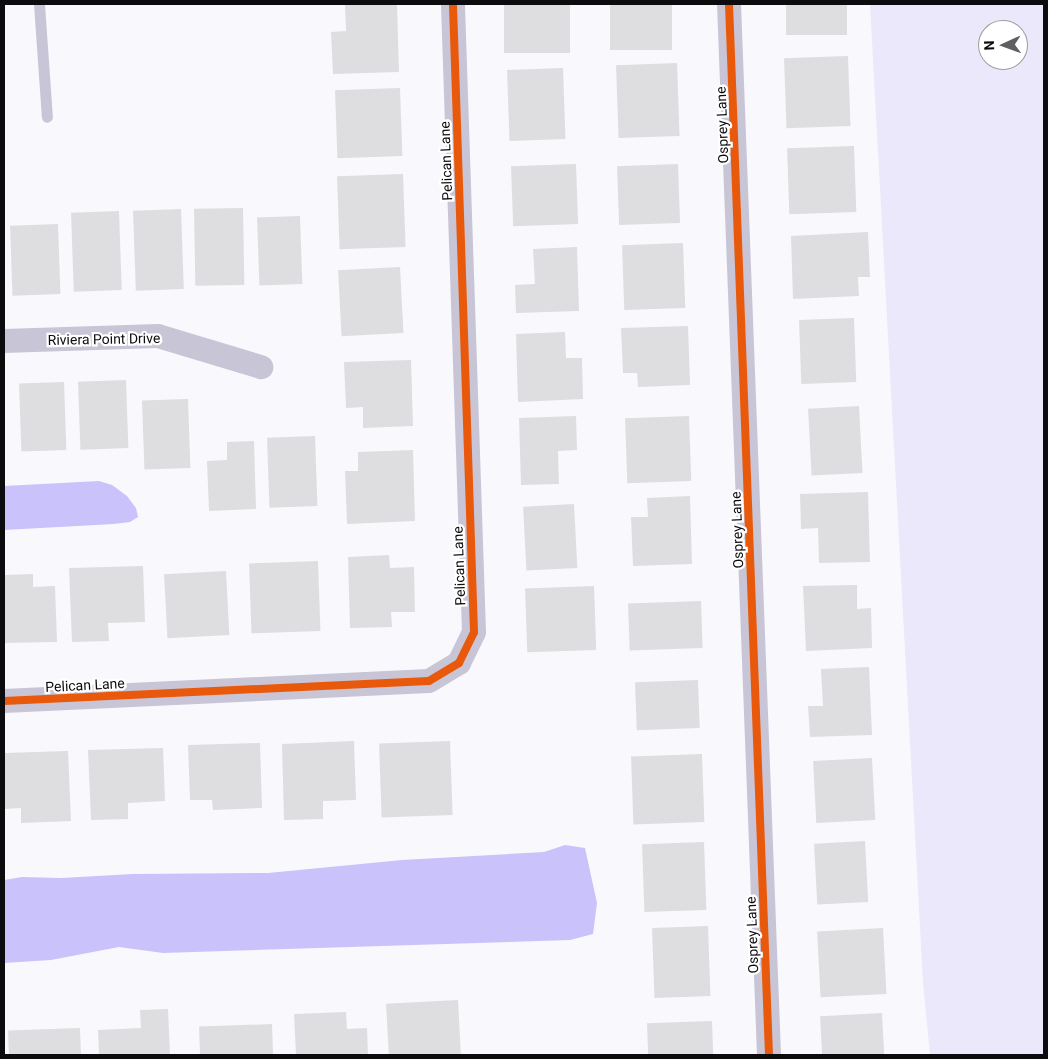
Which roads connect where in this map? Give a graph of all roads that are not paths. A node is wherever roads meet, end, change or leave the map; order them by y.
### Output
1 (39, 4) edge
2 (453, 4) edge
3 (730, 4) edge
4 (47, 117) dead end
5 (4, 342) edge
6 (260, 367) dead end
7 (4, 701) edge
8 (769, 1055) edge

1 - 4 lane
2 - 7 street, Pelican Lane
3 - 8 street, Osprey Lane
5 - 6 street, Riviera Point Drive

